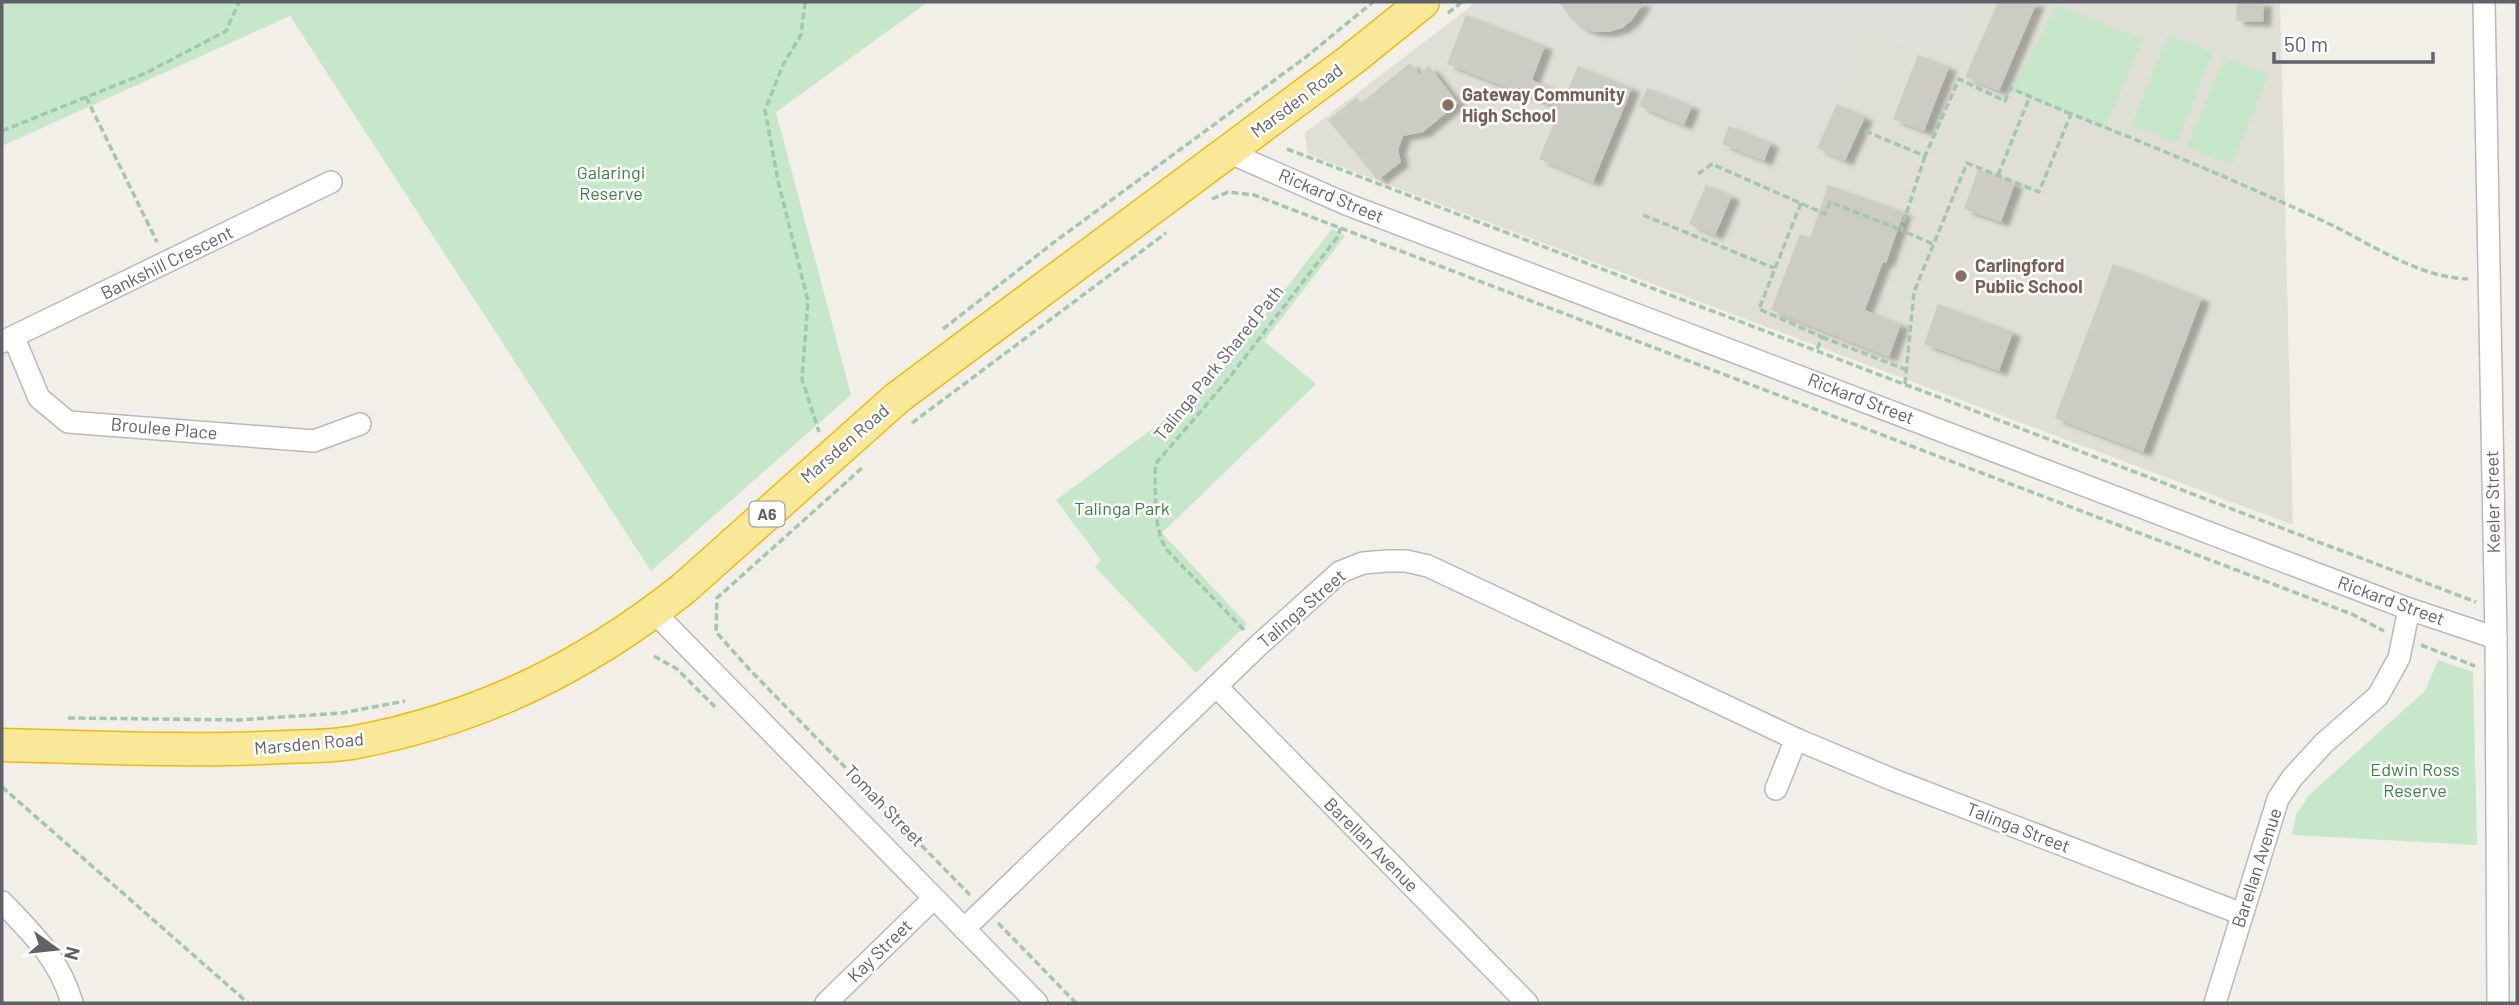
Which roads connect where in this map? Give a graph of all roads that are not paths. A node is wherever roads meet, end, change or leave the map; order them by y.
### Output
1 (2484, 2) edge
2 (1431, 11) edge
3 (1228, 152) junction
4 (331, 182) dead end
5 (8, 340) edge
6 (359, 424) dead end
7 (2409, 609) junction
8 (654, 612) junction
9 (2496, 638) junction
10 (1216, 687) junction
11 (1796, 739) junction
12 (2, 745) edge
13 (1776, 789) dead end
14 (933, 899) junction
15 (2, 902) edge
16 (2242, 914) junction
17 (964, 929) junction
18 (72, 1003) edge
19 (826, 1003) edge
20 (1037, 1003) edge
21 (1527, 1003) edge
22 (2215, 1003) edge
23 (2498, 1003) edge

1 - 9 street, Keeler Street
2 - 3 highway, Marsden Road / A6
3 - 7 street, Rickard Street
3 - 8 highway, Marsden Road / A6
4 - 5 street, Bankshill Crescent
5 - 6 street, Broulee Place
7 - 9 street, Rickard Street
7 - 16 street, Barellan Avenue
8 - 12 highway, Marsden Road / A6
8 - 14 street, Tomah Street
9 - 23 street, Keeler Street
10 - 11 street, Talinga Street
10 - 17 street, Talinga Street
10 - 21 street, Barellan Avenue
11 - 13 street
11 - 16 street, Talinga Street
14 - 17 street, Tomah Street
14 - 19 street, Kay Street
15 - 18 street
16 - 22 street, Barellan Avenue
17 - 20 street, Tomah Street

